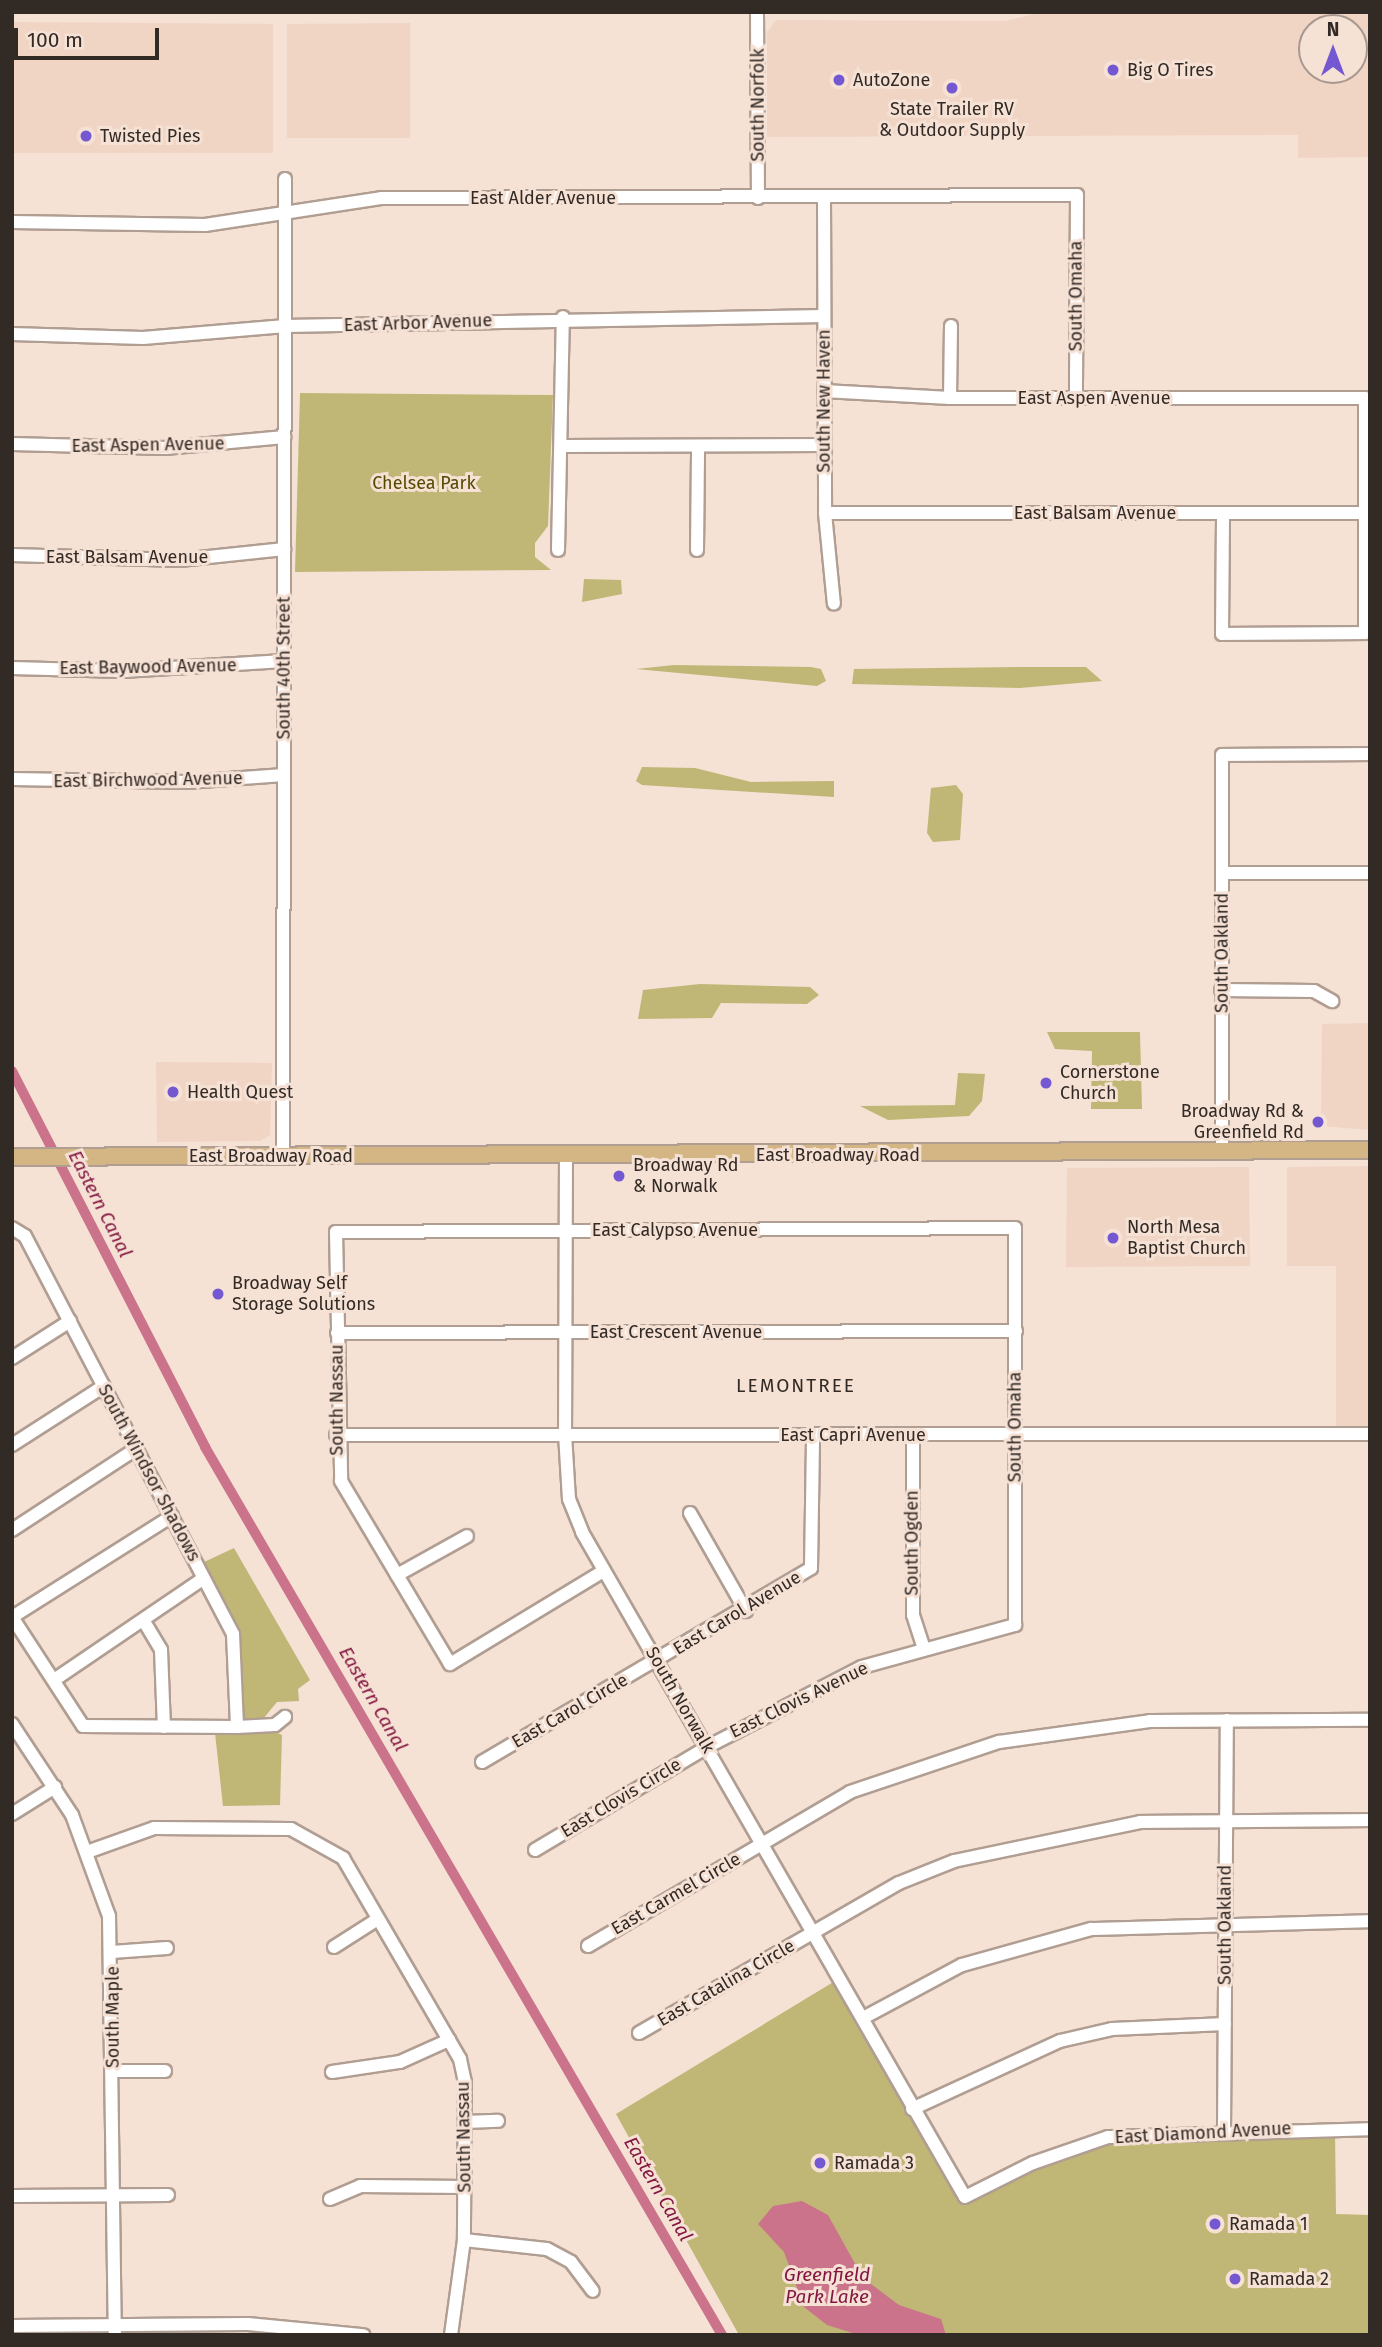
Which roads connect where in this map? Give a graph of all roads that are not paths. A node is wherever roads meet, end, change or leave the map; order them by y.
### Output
1 (757, 12) edge
2 (285, 179) dead end
3 (1077, 195) joint
4 (824, 197) junction
5 (758, 198) junction
6 (285, 214) junction
7 (12, 222) edge
8 (824, 316) junction
9 (563, 317) junction
10 (285, 326) junction
11 (951, 326) dead end
12 (12, 334) edge
13 (824, 391) junction
14 (1076, 397) junction
15 (950, 398) junction
16 (284, 438) junction
17 (12, 444) edge
18 (563, 446) junction
19 (698, 446) junction
20 (824, 446) junction
21 (825, 513) junction
22 (1223, 513) junction
23 (1365, 513) junction
24 (284, 549) junction
25 (558, 550) dead end
26 (697, 550) dead end
27 (12, 555) edge
28 (1367, 579) edge
29 (834, 604) dead end
30 (284, 661) junction
31 (12, 668) edge
32 (1370, 754) edge
33 (284, 775) junction
34 (12, 779) edge
35 (1222, 873) junction
36 (1370, 873) edge
37 (1221, 990) junction
38 (1332, 1001) dead end
39 (1370, 1150) edge
40 (1222, 1152) junction
41 (566, 1156) junction
42 (12, 1157) edge
43 (283, 1157) junction
44 (1015, 1228) joint
45 (16, 1229) edge
46 (566, 1231) junction
47 (336, 1232) joint
48 (70, 1321) junction
49 (1016, 1331) junction
50 (565, 1332) junction
51 (337, 1333) junction
52 (12, 1358) edge
53 (104, 1386) junction
54 (336, 1434) junction
55 (565, 1434) junction
56 (1015, 1434) junction
57 (1370, 1434) edge
58 (913, 1435) junction
59 (813, 1436) junction
60 (12, 1445) edge
61 (136, 1449) junction
62 (690, 1513) dead end
63 (172, 1516) junction
64 (12, 1530) edge
65 (467, 1536) dead end
66 (602, 1572) junction
67 (397, 1575) junction
68 (204, 1578) junction
69 (746, 1611) junction
70 (12, 1617) edge
71 (145, 1623) junction
72 (1015, 1625) joint
73 (923, 1649) junction
74 (657, 1660) junction
75 (54, 1680) junction
76 (285, 1717) dead end
77 (1227, 1720) junction
78 (1370, 1720) edge
79 (12, 1724) edge
80 (164, 1727) junction
81 (237, 1727) junction
82 (707, 1747) junction
83 (482, 1762) dead end
84 (55, 1787) junction
85 (12, 1814) edge
86 (1226, 1820) junction
87 (1370, 1820) edge
88 (763, 1843) junction
89 (534, 1850) dead end
90 (87, 1852) junction
91 (378, 1919) junction
92 (1225, 1921) junction
93 (1370, 1921) edge
94 (812, 1934) junction
95 (589, 1946) dead end
96 (334, 1947) dead end
97 (167, 1948) dead end
98 (112, 1952) junction
99 (863, 2018) junction
100 (1225, 2024) junction
101 (639, 2033) dead end
102 (449, 2040) junction
103 (165, 2070) dead end
104 (113, 2071) junction
105 (332, 2072) dead end
106 (912, 2109) junction
107 (498, 2121) dead end
108 (465, 2122) junction
109 (1224, 2129) junction
110 (1370, 2129) edge
111 (465, 2187) junction
112 (115, 2195) junction
113 (167, 2195) dead end
114 (12, 2196) edge
115 (965, 2197) joint
116 (330, 2199) dead end
117 (464, 2240) junction
118 (593, 2291) dead end
119 (12, 2326) edge
120 (115, 2330) edge
121 (363, 2335) edge
122 (451, 2335) edge

1 - 5 street, South Norfolk
2 - 6 street, South 40th Street
3 - 4 street, East Alder Avenue
3 - 14 street, South Omaha
4 - 5 street, East Alder Avenue
4 - 8 street, South New Haven
5 - 6 street, East Alder Avenue
6 - 7 street, East Alder Avenue
6 - 10 street, South 40th Street
8 - 9 street, East Arbor Avenue
8 - 13 street, South New Haven
9 - 10 street, East Arbor Avenue
9 - 18 street
10 - 12 street, East Arbor Avenue
10 - 16 street, South 40th Street
11 - 15 street
13 - 15 street, East Aspen Avenue
13 - 20 street, South New Haven
14 - 15 street, East Aspen Avenue
14 - 23 street, East Aspen Avenue
16 - 17 street, East Aspen Avenue
16 - 24 street, South 40th Street
18 - 19 street
18 - 25 street
19 - 20 street
19 - 26 street
20 - 21 street, South New Haven
21 - 22 street, East Balsam Avenue
21 - 29 street, South New Haven
22 - 23 street, East Balsam Avenue
22 - 28 street
23 - 28 street
24 - 27 street, East Balsam Avenue
24 - 30 street, South 40th Street
30 - 31 street, East Baywood Avenue
30 - 33 street, South 40th Street
32 - 35 street, South Oakland
33 - 34 street, East Birchwood Avenue
33 - 43 street, South 40th Street
35 - 36 street
35 - 37 street, South Oakland
37 - 38 street
37 - 40 street, South Oakland
39 - 40 main road, East Broadway Road
40 - 41 main road, East Broadway Road
41 - 43 main road, East Broadway Road
41 - 46 street, South Norwalk
42 - 43 main road, East Broadway Road
44 - 46 street, East Calypso Avenue
44 - 49 street, South Omaha
45 - 48 street, South Windsor Shadows
46 - 47 street, East Calypso Avenue
46 - 50 street, South Norwalk
47 - 51 street, South Nassau
48 - 52 street
48 - 53 street, South Windsor Shadows
49 - 50 street, East Crescent Avenue
49 - 56 street, South Omaha
50 - 51 street, East Crescent Avenue
50 - 55 street, South Norwalk
51 - 54 street, South Nassau
53 - 60 street
53 - 61 street, South Windsor Shadows
54 - 55 street, East Capri Avenue
54 - 67 street, South Nassau
55 - 59 street, East Capri Avenue
55 - 66 street, South Norwalk
56 - 57 street, East Capri Avenue
56 - 58 street, East Capri Avenue
56 - 72 street, South Omaha
58 - 59 street, East Capri Avenue
58 - 73 street, South Ogden
59 - 69 street, East Carol Avenue
61 - 63 street, South Windsor Shadows
61 - 64 street
62 - 69 street
63 - 68 street, South Windsor Shadows
63 - 70 street
65 - 67 street
66 - 67 street, South Nassau
66 - 74 street, South Norwalk
68 - 71 street
68 - 81 street, South Windsor Shadows
69 - 74 street, East Carol Avenue
70 - 75 street
71 - 75 street
71 - 80 street
72 - 73 street, East Clovis Avenue
73 - 82 street, East Clovis Avenue
74 - 82 street, South Norwalk
74 - 83 street, East Carol Circle
75 - 80 street
76 - 81 street
77 - 78 street
77 - 86 street, South Oakland
77 - 88 street, East Carmel Circle
79 - 84 street, South Maple
80 - 81 street
82 - 88 street, South Norwalk
82 - 89 street, East Clovis Circle
84 - 85 street
84 - 90 street, South Maple
86 - 87 street
86 - 92 street, South Oakland
86 - 94 street, East Catalina Circle
88 - 94 street, South Norwalk
88 - 95 street, East Carmel Circle
90 - 91 street, South Nassau
90 - 98 street, South Maple
91 - 96 street
91 - 102 street, South Nassau
92 - 93 street
92 - 99 street
92 - 100 street, South Oakland
94 - 99 street, South Norwalk
94 - 101 street, East Catalina Circle
97 - 98 street
98 - 104 street, South Maple
99 - 106 street, South Norwalk
100 - 106 street
100 - 109 street, South Oakland
102 - 105 street
102 - 108 street, South Nassau
103 - 104 street
104 - 112 street, South Maple
106 - 115 street, South Norwalk
107 - 108 street
108 - 111 street, South Nassau
109 - 110 street, East Diamond Avenue
109 - 115 street, East Diamond Avenue
111 - 116 street
111 - 117 street, South Nassau
112 - 113 street
112 - 114 street
112 - 120 street, South Maple
117 - 118 street
117 - 122 street, South Nassau
119 - 120 street
120 - 121 street

